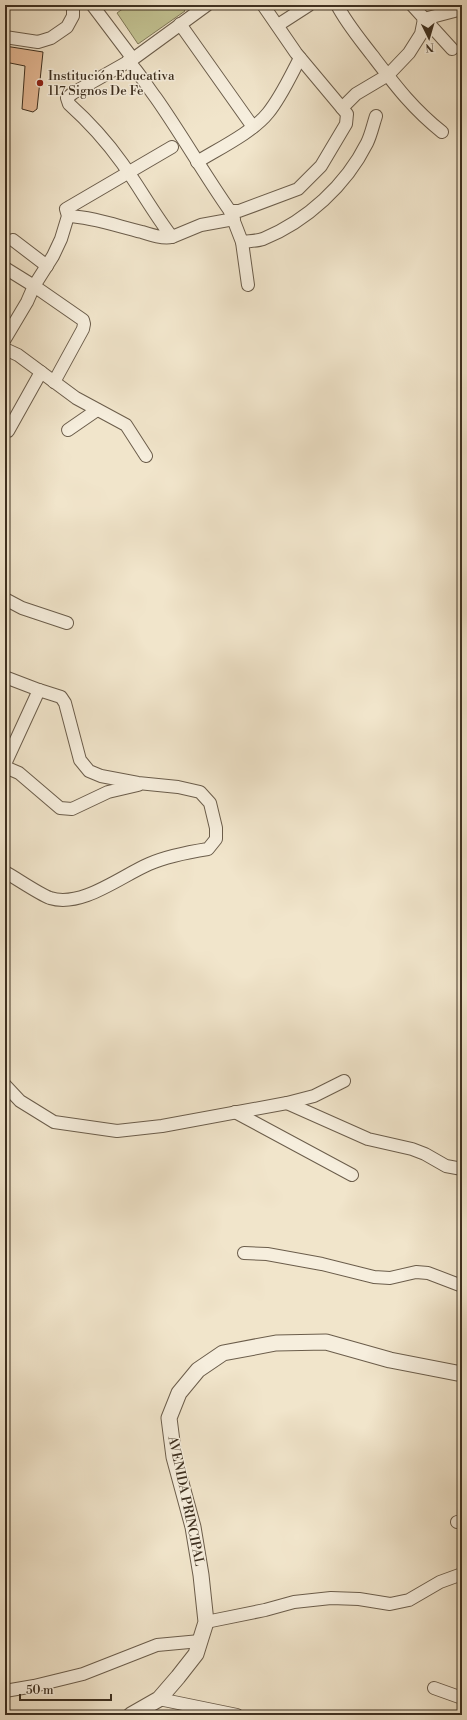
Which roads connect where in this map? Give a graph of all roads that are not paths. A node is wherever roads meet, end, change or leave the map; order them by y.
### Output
1 (207, 5) edge
2 (263, 5) edge
3 (309, 5) edge
4 (337, 5) edge
5 (412, 5) edge
6 (94, 6) edge
7 (462, 9) edge
8 (73, 11) edge
9 (424, 19) junction
10 (180, 24) junction
11 (278, 25) junction
12 (5, 38) edge
13 (452, 49) dead end
14 (300, 58) junction
15 (130, 60) junction
16 (388, 75) junction
17 (342, 108) junction
18 (376, 116) dead end
19 (253, 127) junction
20 (442, 132) dead end
21 (172, 147) dead end
22 (197, 162) junction
23 (129, 173) junction
24 (232, 215) junction
25 (68, 216) junction
26 (172, 237) junction
27 (13, 240) dead end
28 (242, 242) junction
29 (47, 266) junction
30 (5, 268) edge
31 (248, 285) dead end
32 (34, 286) junction
33 (6, 348) edge
34 (41, 372) junction
35 (54, 382) junction
36 (96, 410) junction
37 (68, 430) dead end
38 (8, 431) dead end
39 (146, 456) dead end
40 (5, 599) edge
41 (67, 623) dead end
42 (5, 677) edge
43 (39, 690) junction
44 (5, 764) edge
45 (5, 767) edge
46 (143, 783) junction
47 (5, 872) edge
48 (344, 1081) dead end
49 (5, 1085) edge
50 (287, 1103) junction
51 (235, 1112) junction
52 (462, 1169) edge
53 (352, 1175) dead end
54 (244, 1253) dead end
55 (462, 1286) edge
56 (462, 1374) edge
57 (462, 1574) edge
58 (206, 1622) junction
59 (200, 1640) junction
60 (434, 1688) dead end
61 (5, 1691) edge
62 (462, 1698) edge
63 (159, 1699) junction
64 (131, 1715) edge
65 (236, 1715) edge

1 - 10 street
2 - 11 street
3 - 11 street
4 - 16 street
5 - 9 street
6 - 8 street
6 - 15 street
7 - 9 street
8 - 12 street
9 - 13 street
9 - 16 street
10 - 15 street
10 - 19 street
11 - 14 street
14 - 17 street
14 - 19 street
15 - 22 street
15 - 23 street
16 - 17 street
16 - 20 street
17 - 24 street
18 - 28 street
19 - 22 street
21 - 23 street
22 - 24 street
23 - 25 street
23 - 26 street
24 - 26 street
24 - 28 street
25 - 26 street
25 - 29 street
27 - 29 street
28 - 31 street
29 - 32 street
30 - 32 street
32 - 33 street
32 - 35 street
33 - 34 street
34 - 35 street
34 - 38 street
35 - 36 street
36 - 37 street
36 - 39 street
40 - 41 street
42 - 43 street
43 - 44 street
43 - 46 street
45 - 46 street
46 - 47 street
48 - 50 street
49 - 51 street
50 - 51 street
50 - 52 street
51 - 53 street
54 - 55 street
56 - 58 street, AVENIDA PRINCIPAL
57 - 58 street
58 - 59 street, AVENIDA PRINCIPAL
59 - 61 street
59 - 63 street, AVENIDA PRINCIPAL
60 - 62 street
63 - 64 street, AVENIDA PRINCIPAL
63 - 65 street

